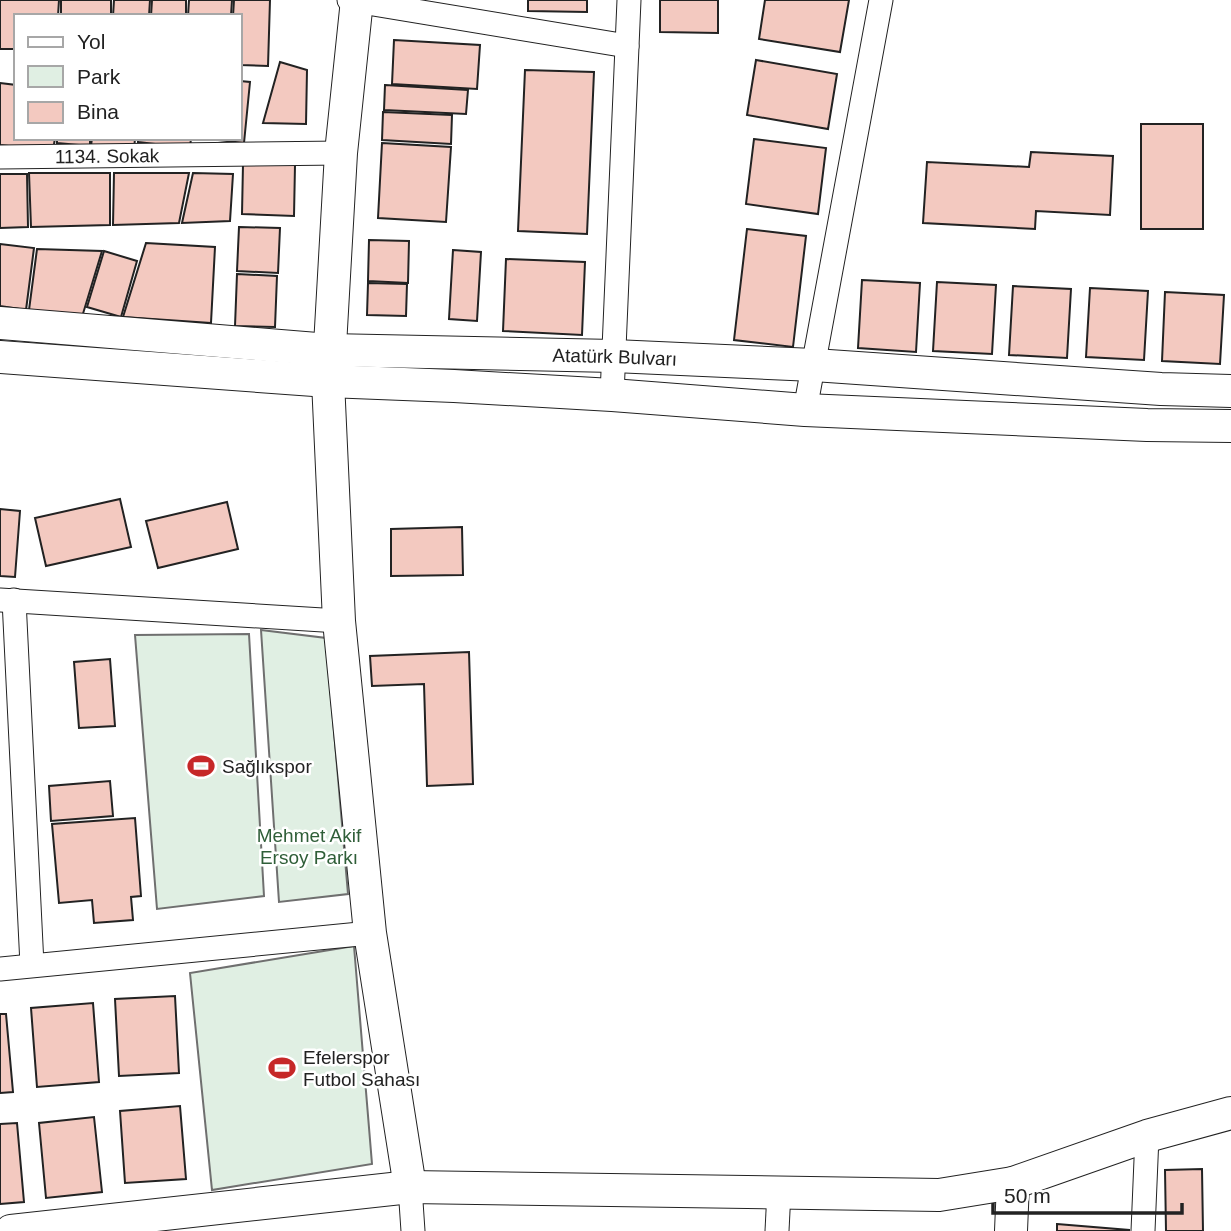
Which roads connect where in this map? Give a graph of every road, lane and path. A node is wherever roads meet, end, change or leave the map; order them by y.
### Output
1 (354, 0) edge
2 (629, 0) edge
3 (881, 0) edge
4 (627, 46) junction
5 (341, 153) junction
6 (0, 157) edge
7 (0, 323) edge
8 (329, 350) junction
9 (614, 356) junction
10 (0, 357) edge
11 (814, 365) junction
12 (328, 381) junction
13 (1231, 391) edge
14 (612, 395) junction
15 (805, 410) junction
16 (1231, 426) edge
17 (7, 600) edge
18 (339, 621) junction
19 (370, 933) junction
20 (32, 965) junction
21 (0, 969) edge
22 (1231, 1114) edge
23 (1147, 1136) junction
24 (1013, 1183) junction
25 (410, 1186) junction
26 (779, 1191) junction
27 (11, 1231) edge
28 (413, 1231) edge
29 (778, 1231) edge
30 (1010, 1231) edge
31 (1143, 1231) edge

1 - 4 street
1 - 5 street
2 - 4 street
3 - 11 street
4 - 9 street
5 - 6 street, 1134. Sokak
5 - 8 street
7 - 8 street, Atatürk Bulvarı
8 - 9 street, Atatürk Bulvarı
8 - 12 street
9 - 11 street, Atatürk Bulvarı
9 - 14 street
10 - 12 street, Atatürk Bulvarı
11 - 13 street, Atatürk Bulvarı
11 - 15 street
12 - 14 street, Atatürk Bulvarı
12 - 18 street
14 - 15 street, Atatürk Bulvarı
15 - 16 street, Atatürk Bulvarı
17 - 18 street
17 - 20 street
18 - 19 street
19 - 20 street
19 - 25 street
20 - 21 street
22 - 23 street
23 - 24 street
23 - 31 street
24 - 26 street
24 - 30 street
25 - 26 street
25 - 27 street
25 - 28 street
26 - 29 street

